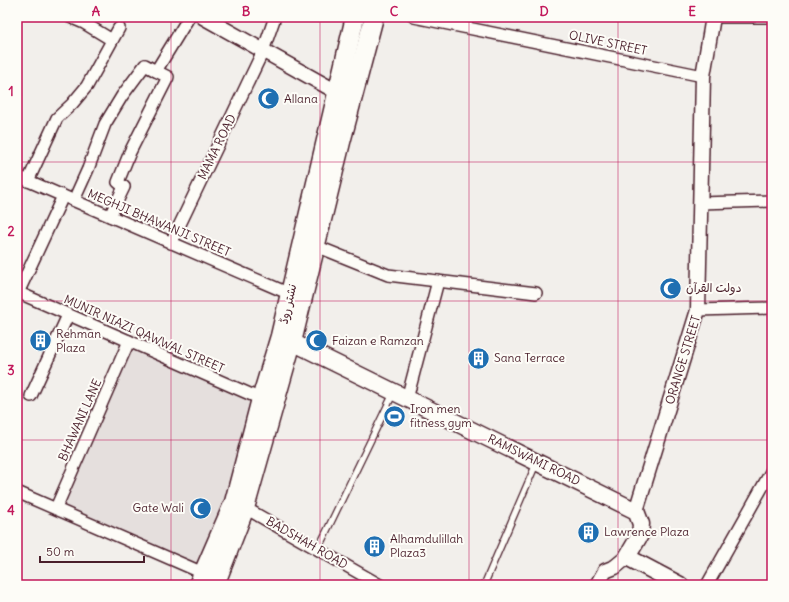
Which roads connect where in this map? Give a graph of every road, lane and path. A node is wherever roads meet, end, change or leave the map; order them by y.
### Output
1 (70, 17) edge
2 (188, 17) edge
3 (203, 17) edge
4 (274, 17) edge
5 (355, 17) edge
6 (374, 17) edge
7 (414, 17) edge
8 (713, 17) edge
9 (770, 17) edge
10 (119, 28) dead end
11 (112, 40) junction
12 (263, 51) junction
13 (156, 71) junction
14 (703, 76) junction
15 (337, 92) junction
16 (17, 176) edge
17 (28, 181) junction
18 (63, 196) junction
19 (74, 200) junction
20 (772, 201) edge
21 (700, 203) junction
22 (110, 216) junction
23 (171, 243) junction
24 (316, 246) junction
25 (438, 282) junction
26 (17, 292) edge
27 (290, 294) junction
28 (536, 294) dead end
29 (772, 308) edge
30 (698, 310) junction
31 (68, 314) junction
32 (286, 339) junction
33 (129, 341) junction
34 (401, 395) junction
35 (31, 396) dead end
36 (261, 399) junction
37 (537, 462) junction
38 (772, 470) edge
39 (17, 492) edge
40 (240, 505) junction
41 (56, 508) junction
42 (636, 511) junction
43 (318, 549) junction
44 (627, 557) junction
45 (205, 581) edge
46 (380, 585) edge
47 (484, 585) edge
48 (597, 585) edge
49 (680, 585) edge
50 (707, 585) edge

1 - 11 street
2 - 13 street
3 - 12 street
4 - 12 street, MAMA ROAD
5 - 15 main road, نشتر روڈ
6 - 24 main road, نشتر روڈ
7 - 14 street, OLIVE STREET
8 - 9 street
8 - 14 street, ORANGE STREET
10 - 11 street
11 - 17 street
12 - 15 street
12 - 23 street, MAMA ROAD
13 - 19 street
13 - 22 street
14 - 21 street, ORANGE STREET
15 - 27 main road, نشتر روڈ
16 - 17 street, MEGHJI BHAWANJI STREET
17 - 18 street, MEGHJI BHAWANJI STREET
18 - 19 street, MEGHJI BHAWANJI STREET
18 - 26 street
19 - 22 street, MEGHJI BHAWANJI STREET
20 - 21 street
21 - 30 street, ORANGE STREET
22 - 23 street, MEGHJI BHAWANJI STREET
23 - 27 street, MEGHJI BHAWANJI STREET
24 - 25 street
24 - 32 main road, نشتر روڈ
25 - 28 street
25 - 34 street
26 - 31 street, MUNIR NIAZI QAWWAL STREET
27 - 32 main road, نشتر روڈ
29 - 30 street
30 - 42 street, ORANGE STREET
31 - 33 street, MUNIR NIAZI QAWWAL STREET
31 - 35 street
32 - 34 main road, RAMSWAMI ROAD
32 - 36 main road, نشتر روڈ
32 - 40 main road, نشتر روڈ
33 - 36 street, MUNIR NIAZI QAWWAL STREET
33 - 41 street, BHAWANI LANE
34 - 37 main road, RAMSWAMI ROAD
34 - 43 lane
36 - 40 main road, نشتر روڈ
37 - 42 main road, RAMSWAMI ROAD
37 - 47 lane
38 - 50 street
39 - 41 street
40 - 43 street, BADSHAH ROAD
40 - 45 main road, نشتر روڈ
41 - 45 street
42 - 44 main road
43 - 46 street, BADSHAH ROAD
44 - 48 street
44 - 49 main road

